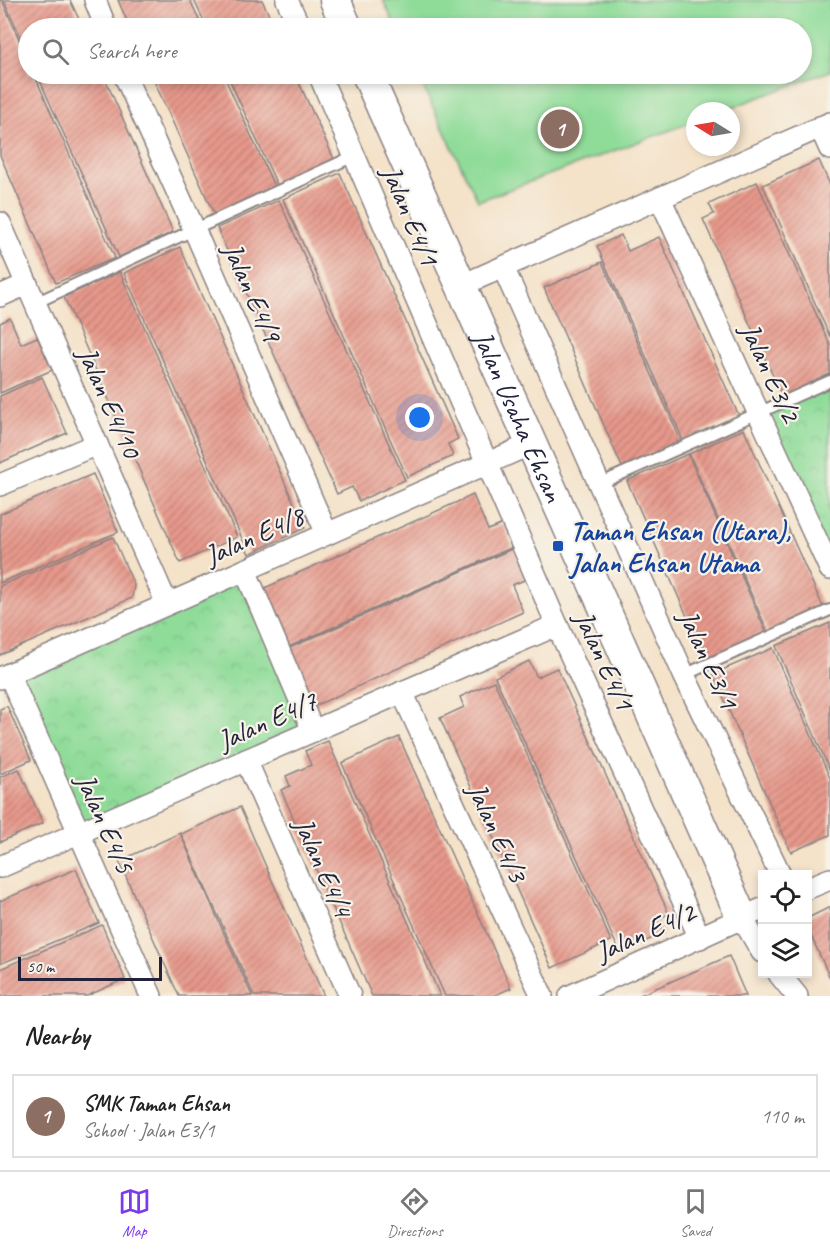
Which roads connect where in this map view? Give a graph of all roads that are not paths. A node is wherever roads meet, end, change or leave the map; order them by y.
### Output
1 (95, 0) edge
2 (287, 0) edge
3 (335, 0) edge
4 (102, 18) edge
5 (295, 18) edge
6 (343, 18) edge
7 (129, 84) edge
8 (323, 84) edge
9 (371, 84) edge
10 (825, 125) edge
11 (830, 149) edge
12 (354, 156) junction
13 (660, 198) junction
14 (0, 223) edge
15 (194, 229) junction
16 (503, 267) junction
17 (460, 286) junction
18 (31, 294) junction
19 (0, 296) edge
20 (830, 381) edge
21 (758, 412) junction
22 (97, 444) junction
23 (531, 444) junction
24 (487, 463) junction
25 (599, 484) junction
26 (0, 485) edge
27 (327, 534) junction
28 (830, 569) edge
29 (245, 570) junction
30 (167, 604) junction
31 (830, 610) edge
32 (557, 625) junction
33 (684, 675) junction
34 (4, 676) edge
35 (402, 692) junction
36 (313, 731) junction
37 (246, 760) junction
38 (79, 833) junction
39 (0, 867) edge
40 (778, 870) edge
41 (830, 879) edge
42 (812, 886) edge
43 (752, 913) edge
44 (758, 936) edge
45 (700, 938) junction
46 (782, 978) edge
47 (147, 995) edge
48 (350, 996) edge
49 (542, 996) edge
50 (570, 996) edge
51 (797, 996) edge

1 - 4 street
2 - 5 street
3 - 6 street
7 - 15 street, Jalan E4/9
8 - 12 street, Jalan E4/1
9 - 17 street, Jalan Usaha Ehsan
10 - 11 street
10 - 13 street
12 - 15 lane
12 - 24 street, Jalan E4/1
13 - 16 street
13 - 21 street, Jalan E3/2
14 - 18 street, Jalan E4/10
15 - 18 lane
15 - 27 street, Jalan E4/9
16 - 17 street
16 - 25 street, Jalan E3/1
17 - 23 street, Jalan Usaha Ehsan
18 - 19 street
18 - 22 street, Jalan E4/10
20 - 21 lane
21 - 25 lane
21 - 28 street, Jalan E3/2
22 - 26 street
22 - 30 street, Jalan E4/10
23 - 24 street, Jalan E4/8
23 - 43 street, Jalan Usaha Ehsan
24 - 27 street, Jalan E4/8
24 - 32 street, Jalan E4/1
25 - 33 street, Jalan E3/1
27 - 29 street, Jalan E4/8
29 - 30 street, Jalan E4/8
29 - 36 street
30 - 34 street, Jalan E4/8
31 - 33 lane
32 - 35 street, Jalan E4/7
32 - 45 street, Jalan E4/1
33 - 40 street, Jalan E3/1
34 - 38 street, Jalan E4/5
35 - 36 street, Jalan E4/7
35 - 49 street, Jalan E4/3
36 - 37 street, Jalan E4/7
37 - 38 street, Jalan E4/7
37 - 48 street, Jalan E4/4
38 - 39 street, Jalan E4/7
38 - 47 street, Jalan E4/5
41 - 42 street
43 - 44 street, Jalan Usaha Ehsan
43 - 45 street, Jalan E4/2
45 - 50 street, Jalan E4/2
46 - 51 street

